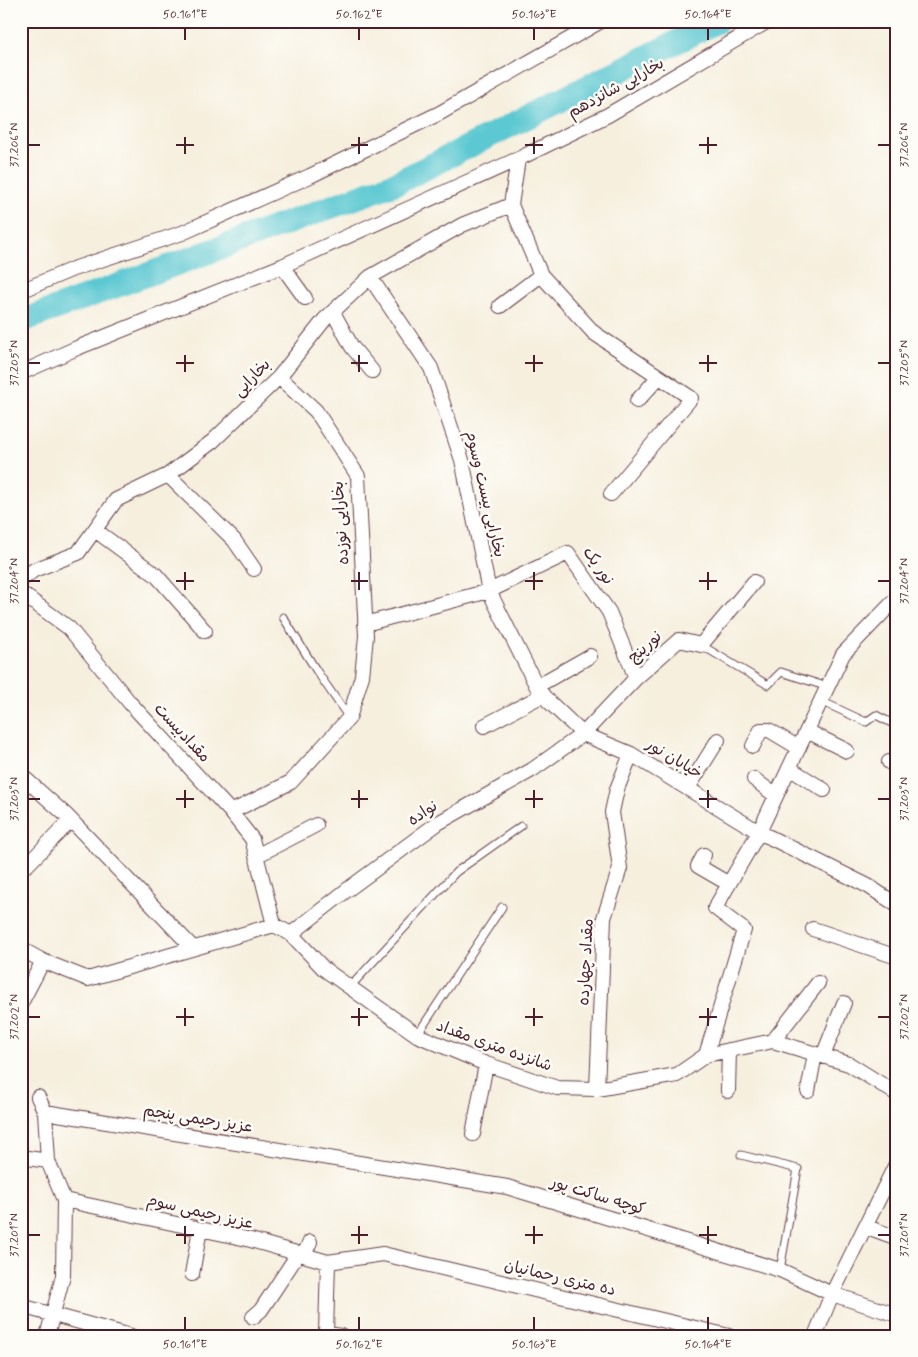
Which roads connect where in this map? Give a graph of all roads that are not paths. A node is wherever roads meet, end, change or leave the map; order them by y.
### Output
1 (601, 21) edge
2 (768, 21) edge
3 (518, 159) junction
4 (512, 205) junction
5 (282, 266) junction
6 (541, 275) junction
7 (370, 278) junction
8 (21, 291) edge
9 (305, 298) dead end
10 (500, 306) dead end
11 (333, 312) junction
12 (372, 371) dead end
13 (21, 374) edge
14 (279, 377) junction
15 (659, 377) junction
16 (637, 401) dead end
17 (168, 475) junction
18 (612, 494) dead end
19 (95, 530) junction
20 (254, 570) dead end
21 (21, 580) edge
22 (754, 582) dead end
23 (489, 591) junction
24 (21, 593) edge
25 (897, 598) edge
26 (283, 617) dead end
27 (365, 624) junction
28 (204, 631) dead end
29 (700, 645) junction
30 (590, 656) dead end
31 (636, 678) junction
32 (828, 687) junction
33 (540, 691) junction
34 (821, 701) junction
35 (349, 718) junction
36 (484, 726) dead end
37 (897, 726) edge
38 (807, 731) junction
39 (583, 734) junction
40 (718, 740) dead end
41 (753, 746) dead end
42 (799, 748) junction
43 (847, 751) dead end
44 (631, 754) junction
45 (790, 768) junction
46 (21, 775) edge
47 (754, 779) dead end
48 (688, 788) junction
49 (824, 790) dead end
50 (776, 796) junction
51 (231, 812) junction
52 (69, 818) junction
53 (316, 825) dead end
54 (521, 826) dead end
55 (759, 832) junction
56 (704, 855) dead end
57 (256, 856) junction
58 (27, 865) dead end
59 (729, 884) junction
60 (897, 906) edge
61 (502, 907) dead end
62 (274, 925) junction
63 (813, 929) dead end
64 (292, 934) junction
65 (193, 948) junction
66 (21, 949) edge
67 (897, 957) edge
68 (43, 962) junction
69 (818, 983) dead end
70 (350, 987) junction
71 (21, 1003) edge
72 (844, 1003) dead end
73 (417, 1035) junction
74 (773, 1041) junction
75 (730, 1050) junction
76 (706, 1055) junction
77 (819, 1055) junction
78 (486, 1064) junction
79 (597, 1089) junction
80 (728, 1091) dead end
81 (808, 1091) dead end
82 (897, 1094) edge
83 (38, 1097) dead end
84 (45, 1112) junction
85 (473, 1134) dead end
86 (741, 1155) dead end
87 (21, 1157) edge
88 (48, 1161) junction
89 (346, 1161) joint
90 (897, 1162) edge
91 (64, 1200) junction
92 (867, 1227) junction
93 (200, 1229) junction
94 (897, 1238) edge
95 (310, 1242) dead end
96 (301, 1254) junction
97 (328, 1262) junction
98 (780, 1270) junction
99 (192, 1274) dead end
100 (832, 1294) junction
101 (21, 1306) edge
102 (897, 1315) edge
103 (52, 1316) junction
104 (254, 1317) dead end
105 (326, 1334) edge
106 (47, 1336) edge
107 (131, 1336) edge
108 (341, 1336) edge
109 (729, 1336) edge
110 (815, 1336) edge

1 - 8 street
2 - 3 street, بخارایی شانزدهم
3 - 4 street
3 - 5 street, بخارایی شانزدهم
4 - 6 street
4 - 7 street, بخارایی
5 - 9 street
5 - 13 street, بخارایی شانزدهم
6 - 10 street
6 - 15 street
7 - 11 street, بخارایی
7 - 23 street, بخارایی بیست وسوم
11 - 12 street
11 - 14 street, بخارایی
14 - 17 street, بخارایی
14 - 27 street, بخارایی نوزده
15 - 16 street
15 - 18 street
17 - 19 street, بخارایی
17 - 20 street
19 - 21 street, بخارایی
19 - 28 street
22 - 29 street
23 - 27 street
23 - 31 street, نور یک
23 - 33 street, خیابان نور
24 - 51 street, مقدادبیست
25 - 32 street
26 - 35 lane
27 - 35 street, بخارایی نوزده
29 - 31 street, نورپنج
29 - 32 lane
30 - 33 street
31 - 39 street, نورپنج
32 - 34 street
33 - 36 street
33 - 39 street, خیابان نور
34 - 37 lane
34 - 38 street
35 - 51 street, بخارایی نوزده
38 - 42 street
38 - 43 street
39 - 44 street, خیابان نور
39 - 64 street, نواده
40 - 48 street
41 - 42 street
42 - 45 street
44 - 48 street, خیابان نور
44 - 79 street, مقداد چهارده
45 - 49 street
45 - 50 street
46 - 52 street
47 - 50 street
48 - 55 street, خیابان نور
50 - 55 street
51 - 57 street, مقدادبیست
52 - 58 street
52 - 65 street
53 - 57 street
54 - 70 lane
55 - 59 street
55 - 60 street, خیابان نور
56 - 59 street
57 - 62 street, مقدادبیست
59 - 76 street
61 - 73 lane
62 - 64 street, شانزده متری مقداد
62 - 65 street
63 - 67 street
64 - 70 street, شانزده متری مقداد
65 - 68 street
66 - 68 street
68 - 71 street
69 - 74 street
70 - 73 street, شانزده متری مقداد
72 - 77 street
73 - 78 street, شانزده متری مقداد
74 - 75 street, شانزده متری مقداد
74 - 77 street, شانزده متری مقداد
75 - 76 street, شانزده متری مقداد
75 - 80 street
76 - 79 street, شانزده متری مقداد
77 - 81 street
77 - 82 street, شانزده متری مقداد
78 - 79 street, شانزده متری مقداد
78 - 85 street
83 - 84 street
84 - 88 street
84 - 89 street, عزیز رحیمی پنجم
86 - 98 lane
87 - 88 street
88 - 91 street
89 - 98 street, کوچه ساکت پور
90 - 92 street
91 - 93 street, عزیز رحیمی سوم
91 - 103 street
92 - 94 street
92 - 100 street
93 - 96 street, عزیز رحیمی سوم
93 - 99 street
95 - 96 street
96 - 97 street, عزیز رحیمی سوم
96 - 104 street
97 - 105 street
97 - 109 street, ده متری رحمانیان
98 - 100 street, کوچه ساکت پور
100 - 102 street, کوچه ساکت پور
100 - 110 street
101 - 103 street
103 - 106 street
103 - 107 street
105 - 108 street

